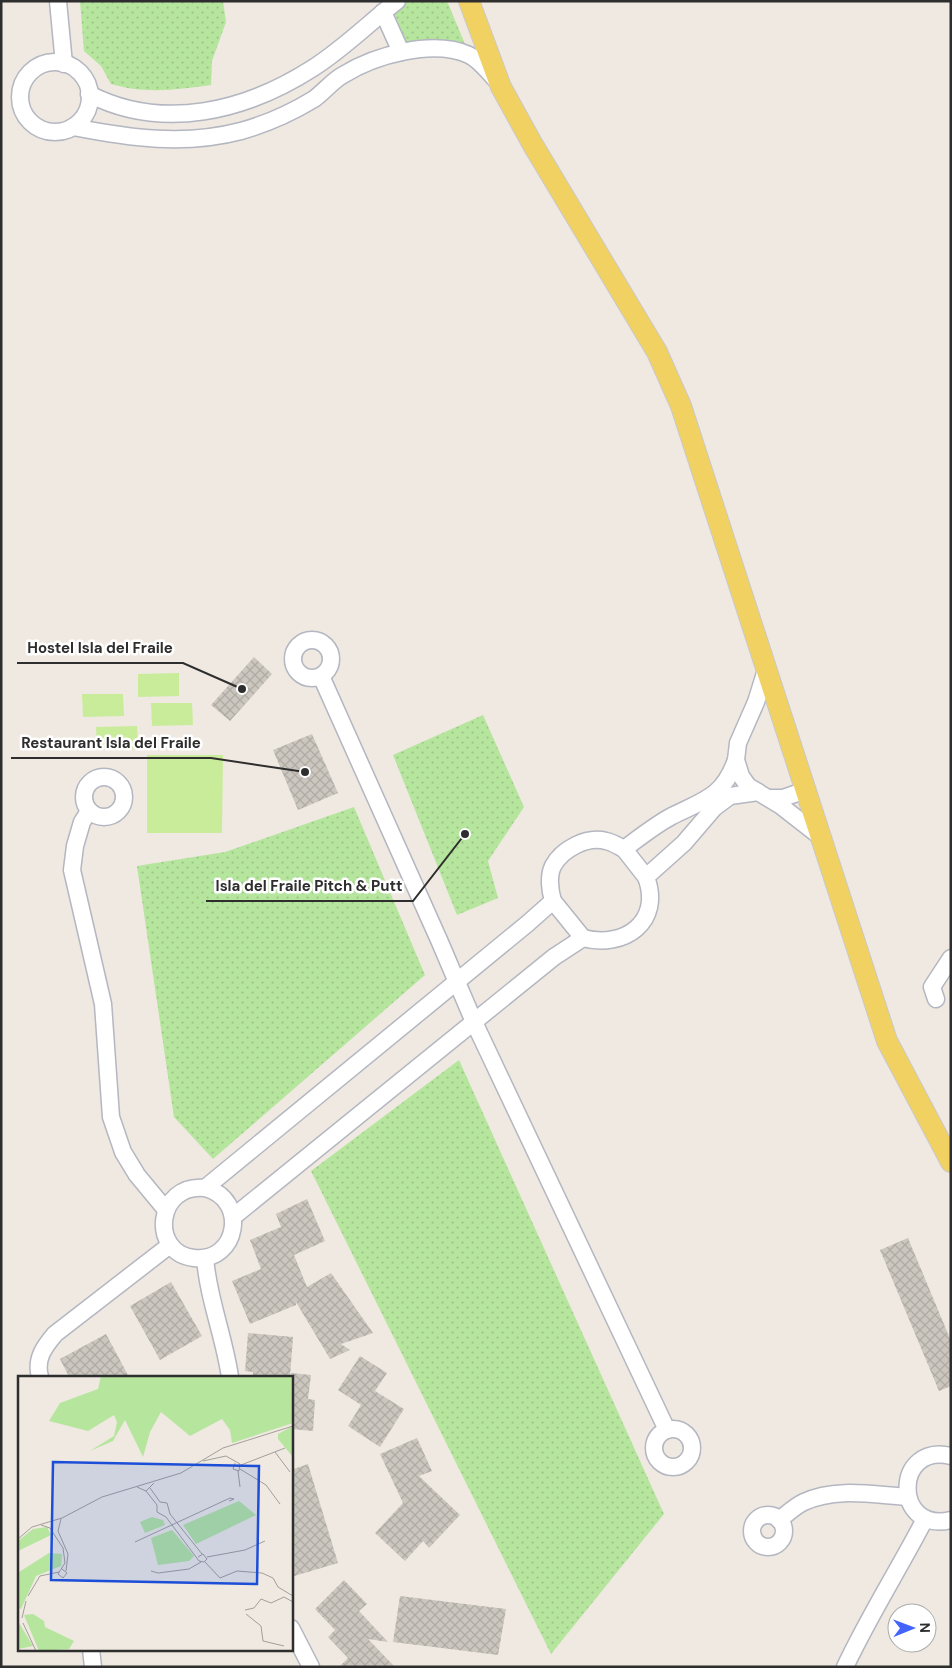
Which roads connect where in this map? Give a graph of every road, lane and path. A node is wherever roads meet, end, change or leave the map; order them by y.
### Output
1 (58, 1) edge
2 (397, 1) edge
3 (468, 1) edge
4 (383, 12) junction
5 (401, 52) junction
6 (64, 64) junction
7 (501, 87) junction
8 (89, 94) junction
9 (73, 127) junction
10 (766, 670) junction
11 (320, 676) dead end
12 (779, 705) junction
13 (746, 722) junction
14 (736, 760) junction
15 (806, 790) junction
16 (763, 795) junction
17 (89, 811) dead end
18 (822, 838) junction
19 (624, 849) junction
20 (646, 877) junction
21 (553, 900) junction
22 (583, 938) junction
23 (951, 958) edge
24 (455, 981) junction
25 (936, 999) dead end
26 (474, 1022) junction
27 (936, 1134) junction
28 (951, 1150) edge
29 (951, 1162) edge
30 (205, 1188) junction
31 (166, 1210) junction
32 (233, 1217) junction
33 (170, 1245) junction
34 (205, 1258) junction
35 (40, 1376) edge
36 (230, 1376) edge
37 (667, 1430) dead end
38 (950, 1455) edge
39 (908, 1497) junction
40 (925, 1519) junction
41 (779, 1520) dead end
42 (951, 1520) edge
43 (292, 1630) edge
44 (91, 1650) edge
45 (92, 1667) edge
46 (311, 1667) edge
47 (845, 1667) edge

1 - 6 street
2 - 4 street
3 - 7 main road
4 - 5 street
4 - 8 street
5 - 7 street
5 - 9 street
6 - 8 street
6 - 9 street
7 - 10 main road
8 - 9 street
10 - 12 main road
10 - 13 street
11 - 24 street
12 - 13 street
12 - 15 main road
13 - 14 street
14 - 16 street
14 - 19 street
15 - 16 street
15 - 18 main road
16 - 18 street
16 - 20 street
17 - 31 street
18 - 27 main road
19 - 20 street
19 - 21 street
20 - 22 street
21 - 22 street
21 - 24 street
22 - 26 street
23 - 25 street
24 - 26 street
24 - 30 street
26 - 32 street
26 - 37 street
27 - 28 street
27 - 29 main road
30 - 31 street
30 - 32 street
31 - 33 street
32 - 34 street
33 - 34 street
33 - 35 street
34 - 36 street
38 - 39 street
39 - 40 street
39 - 41 street
40 - 42 street
40 - 47 street
43 - 46 street
44 - 45 street

